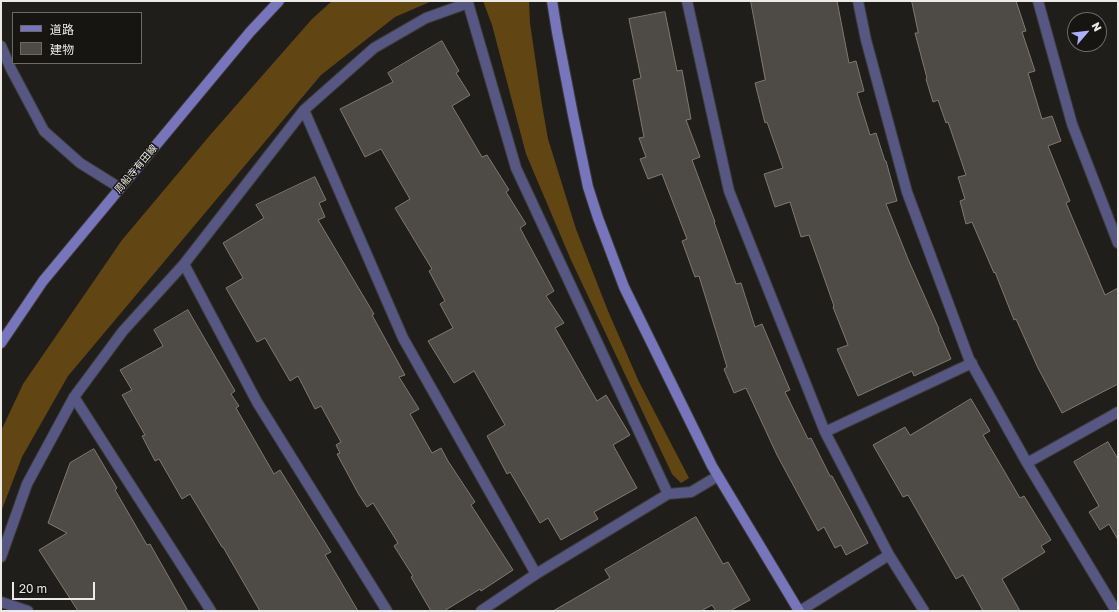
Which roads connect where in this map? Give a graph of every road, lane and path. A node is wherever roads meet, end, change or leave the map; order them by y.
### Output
1 (279, 1) edge
2 (552, 1) edge
3 (687, 1) edge
4 (858, 1) edge
5 (1038, 1) edge
6 (1, 46) edge
7 (304, 110) junction
8 (120, 188) junction
9 (1118, 243) edge
10 (184, 264) junction
11 (1, 343) edge
12 (972, 363) junction
13 (74, 397) junction
14 (1118, 412) edge
15 (825, 432) junction
16 (1027, 463) junction
17 (718, 476) junction
18 (668, 494) junction
19 (889, 555) junction
20 (1, 557) edge
21 (536, 574) junction
22 (1, 602) edge
23 (28, 611) edge
24 (211, 611) edge
25 (387, 611) edge
26 (481, 611) edge
27 (799, 611) edge
28 (924, 611) edge
29 (1116, 611) edge

1 - 8 street, 周船寺有田線
2 - 17 street
3 - 15 street
4 - 12 street
5 - 9 street
6 - 8 street
7 - 10 street
7 - 18 street
7 - 21 street
8 - 11 street, 周船寺有田線
10 - 13 street
10 - 25 street
12 - 15 street
12 - 16 street
13 - 20 street
13 - 24 street
14 - 16 street
15 - 19 street
16 - 29 street
17 - 18 street
17 - 27 street
18 - 21 street
19 - 27 street
19 - 28 street
21 - 26 street
22 - 23 street

